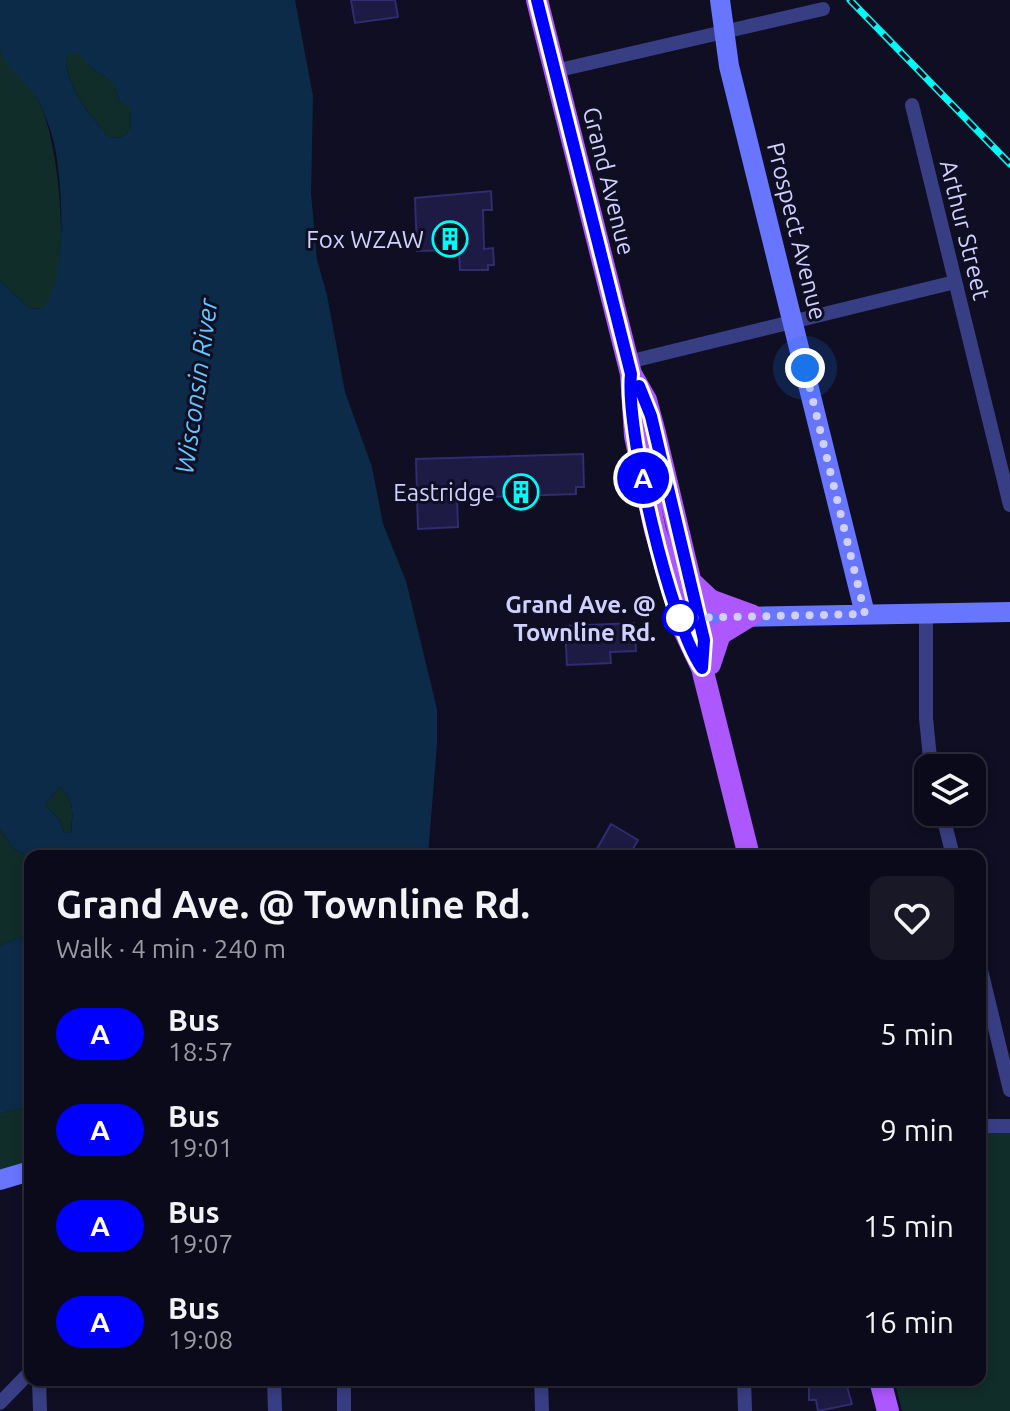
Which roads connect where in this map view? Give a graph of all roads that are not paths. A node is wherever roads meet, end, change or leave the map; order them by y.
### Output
1 (537, 0) edge
2 (720, 0) edge
3 (823, 9) dead end
4 (723, 32) junction
5 (555, 71) junction
6 (912, 105) dead end
7 (955, 282) junction
8 (793, 322) junction
9 (629, 368) junction
10 (1010, 505) edge
11 (689, 579) junction
12 (1010, 612) edge
13 (926, 613) junction
14 (865, 614) junction
15 (751, 615) junction
16 (689, 618) junction
17 (703, 674) junction
18 (930, 754) edge
19 (946, 826) edge
20 (747, 850) edge
21 (952, 850) edge
22 (986, 991) edge
23 (1010, 1090) edge
24 (986, 1126) edge
25 (1010, 1126) edge
26 (24, 1173) edge
27 (0, 1180) edge
28 (24, 1378) edge
29 (39, 1386) edge
30 (274, 1386) edge
31 (344, 1386) edge
32 (541, 1386) edge
33 (744, 1386) edge
34 (882, 1386) edge
35 (0, 1403) edge
36 (40, 1411) edge
37 (275, 1411) edge
38 (344, 1411) edge
39 (542, 1411) edge
40 (745, 1411) edge
41 (888, 1411) edge

1 - 5 main road, Grand Avenue
2 - 4 street, Prospect Avenue
3 - 4 street
4 - 5 street
4 - 8 street, Prospect Avenue
5 - 9 main road, Grand Avenue
6 - 7 street, Arthur Street
7 - 8 street
7 - 10 street, Arthur Street
8 - 9 street
8 - 14 street, Prospect Avenue
9 - 11 main road, Grand Avenue
9 - 16 main road, Grand Avenue
11 - 15 main road
11 - 16 main road, Grand Avenue
12 - 13 street
13 - 14 street
13 - 18 street
14 - 15 street
15 - 16 street
15 - 17 main road
16 - 17 main road, Grand Avenue
17 - 20 main road, Grand Avenue
19 - 21 street
22 - 23 street
24 - 25 street
26 - 27 street
28 - 35 street
29 - 36 street
30 - 37 street
31 - 38 street
32 - 39 street
33 - 40 street
34 - 41 main road

